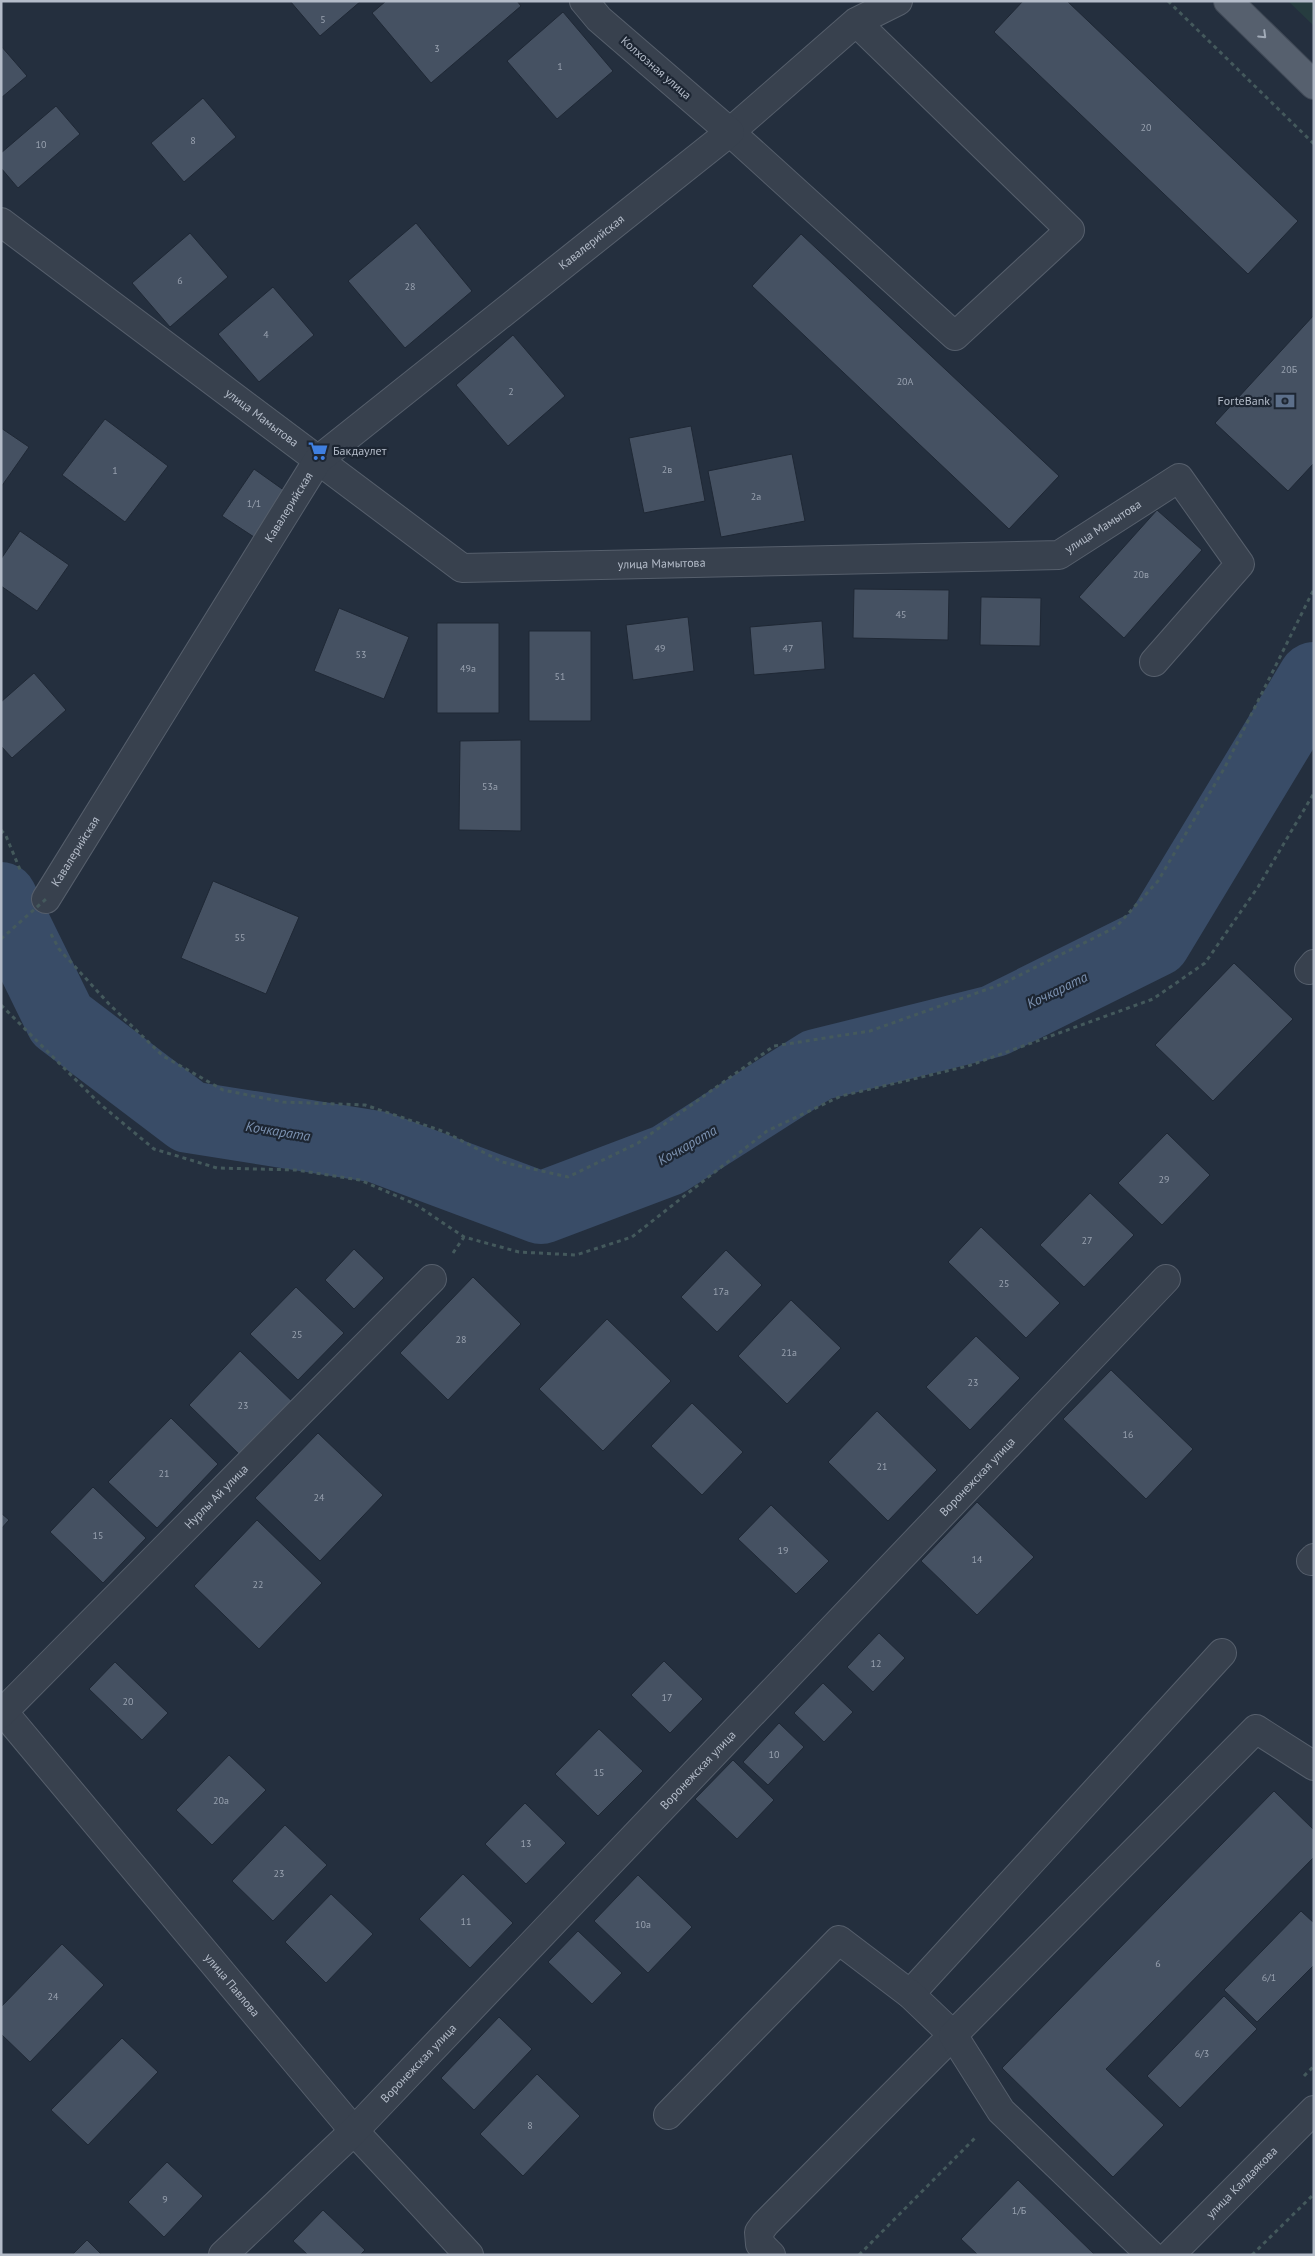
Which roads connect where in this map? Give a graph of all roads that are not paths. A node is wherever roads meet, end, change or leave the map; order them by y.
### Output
1 (584, 1) edge
2 (1228, 1) edge
3 (892, 3) edge
4 (856, 22) junction
5 (1314, 85) edge
6 (730, 132) junction
7 (1, 222) edge
8 (318, 460) junction
9 (1154, 662) dead end
10 (40, 902) road end
11 (432, 1279) dead end
12 (1166, 1279) dead end
13 (1222, 1653) dead end
14 (2, 1711) edge
15 (1314, 1766) edge
16 (910, 1994) junction
17 (953, 2035) junction
18 (1314, 2110) edge
19 (668, 2115) dead end
20 (354, 2131) junction
21 (223, 2255) edge
22 (469, 2255) edge
23 (771, 2255) edge
24 (1151, 2255) edge
25 (1170, 2255) edge

1 - 6 street, Колхозная улица
2 -> 5 main road
3 - 4 street, Кавалерийская
4 - 6 street, Кавалерийская
4 - 6 street, Колхозная улица
6 - 8 street, Кавалерийская
7 - 8 street, улица Мамытова
8 - 9 street, улица Мамытова
8 - 10 street, Кавалерийская
11 - 14 street, Нурлы Ай улица
12 - 20 street, Воронежская улица
13 - 16 street
14 - 20 street, улица Павлова
15 - 17 street
16 - 17 street
16 - 19 street
17 - 23 street
17 - 24 street
18 - 25 street, улица Калдаякова
20 - 21 street, Воронежская улица
20 - 22 street, улица Павлова

